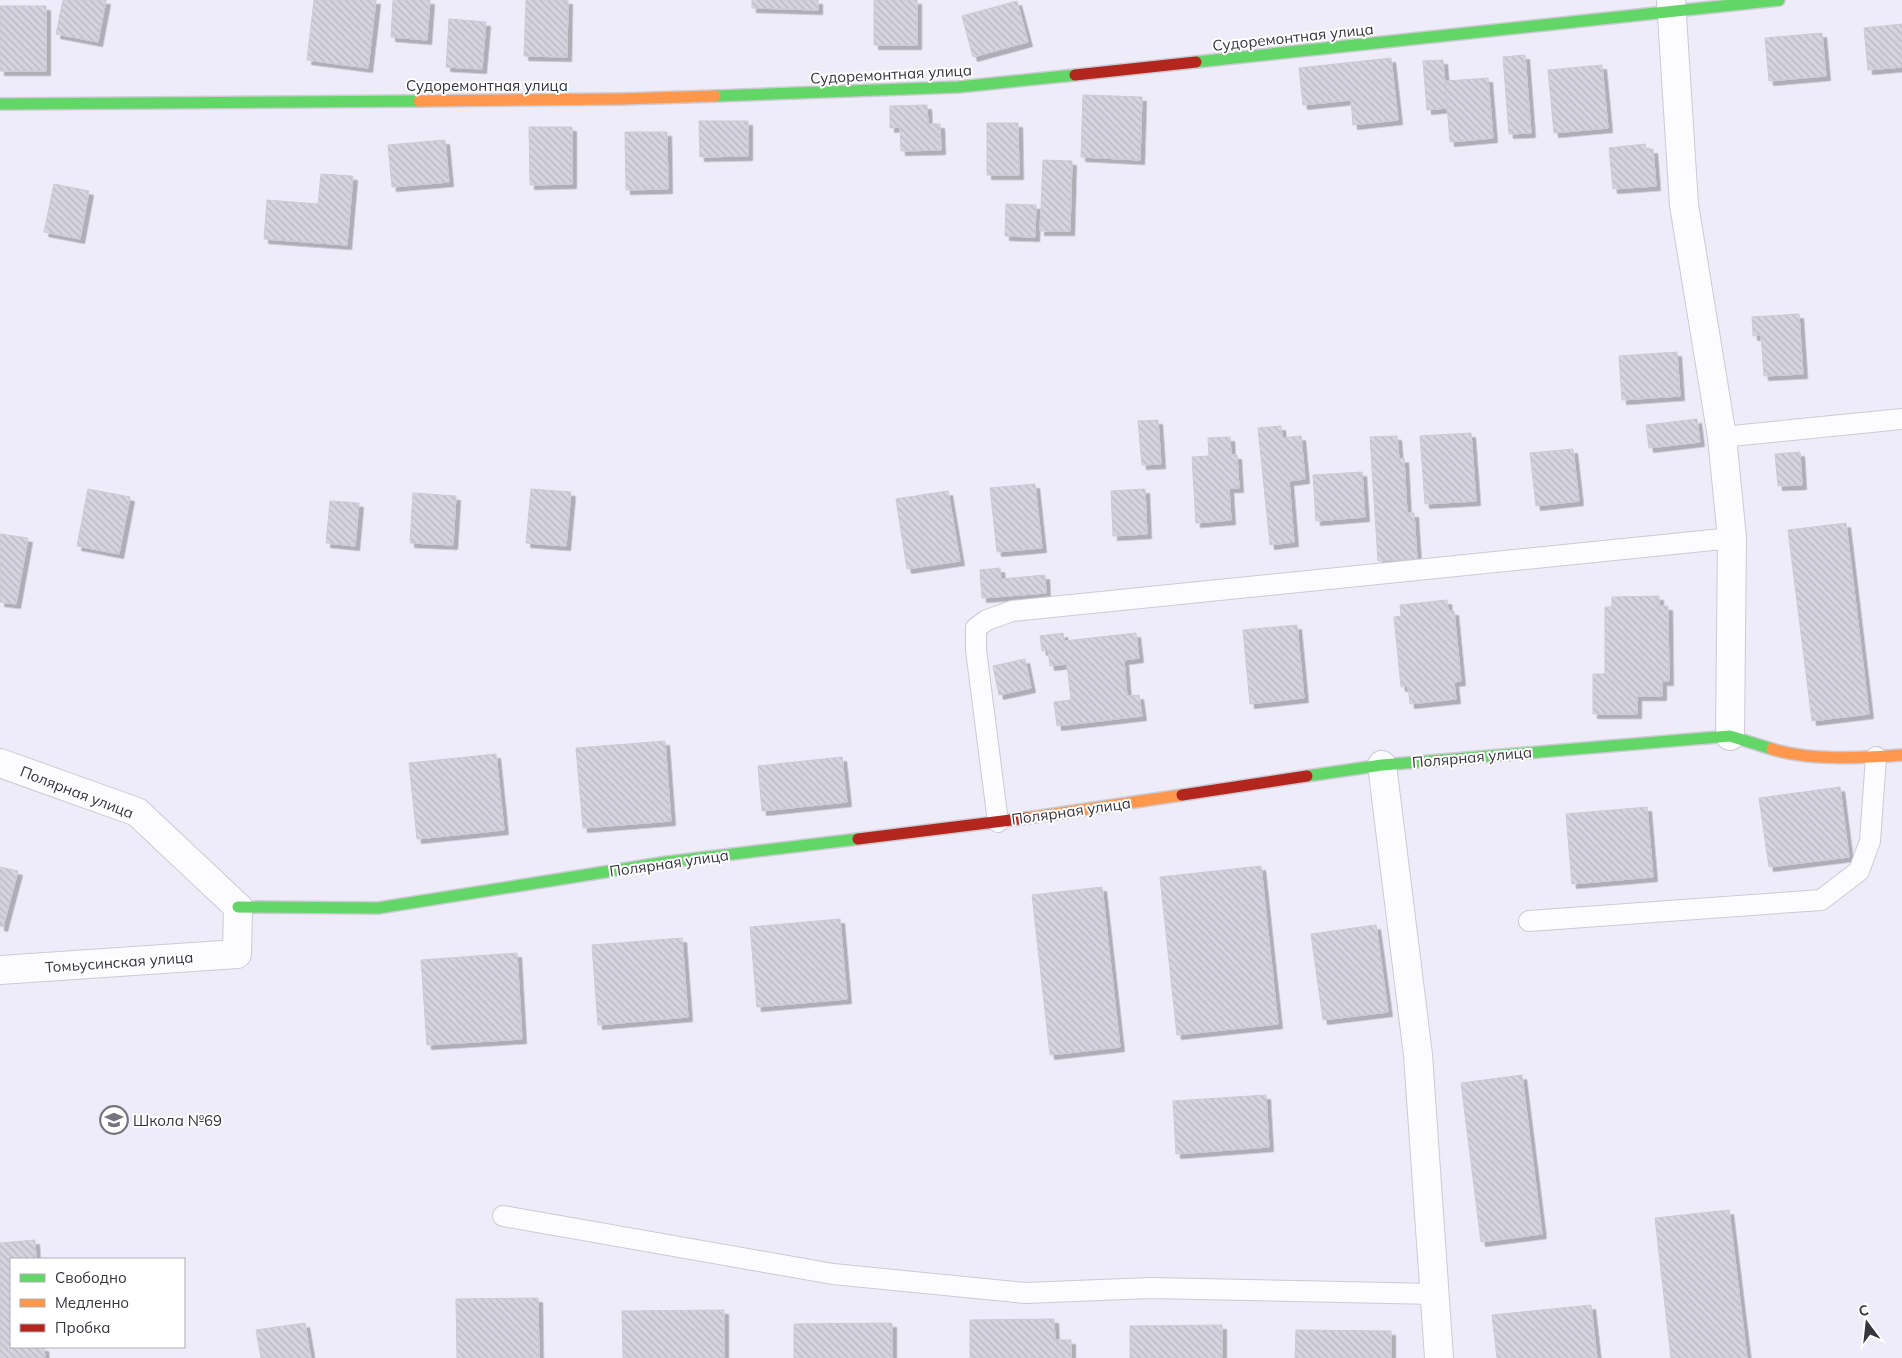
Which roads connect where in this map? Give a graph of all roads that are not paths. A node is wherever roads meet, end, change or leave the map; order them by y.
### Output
1 (1778, 0) edge
2 (1671, 6) edge
3 (0, 104) edge
4 (1902, 419) edge
5 (1722, 437) junction
6 (1732, 538) junction
7 (1730, 736) junction
8 (1902, 755) edge
9 (1876, 757) junction
10 (0, 763) edge
11 (1382, 765) junction
12 (998, 822) junction
13 (238, 907) junction
14 (1529, 921) dead end
15 (0, 970) edge
16 (503, 1216) dead end
17 (1435, 1294) junction
18 (1439, 1358) edge

1 - 2 street, Судоремонтная улица
2 - 3 street, Судоремонтная улица
2 - 5 street
4 - 5 lane
5 - 6 street
6 - 7 street
6 - 12 lane
7 - 9 street, Полярная улица
7 - 11 street, Полярная улица
8 - 9 street, Полярная улица
9 - 14 lane
10 - 13 street, Полярная улица
11 - 12 street, Полярная улица
11 - 17 street
12 - 13 street, Полярная улица
13 - 15 street, Томьусинская улица
16 - 17 lane
17 - 18 street

